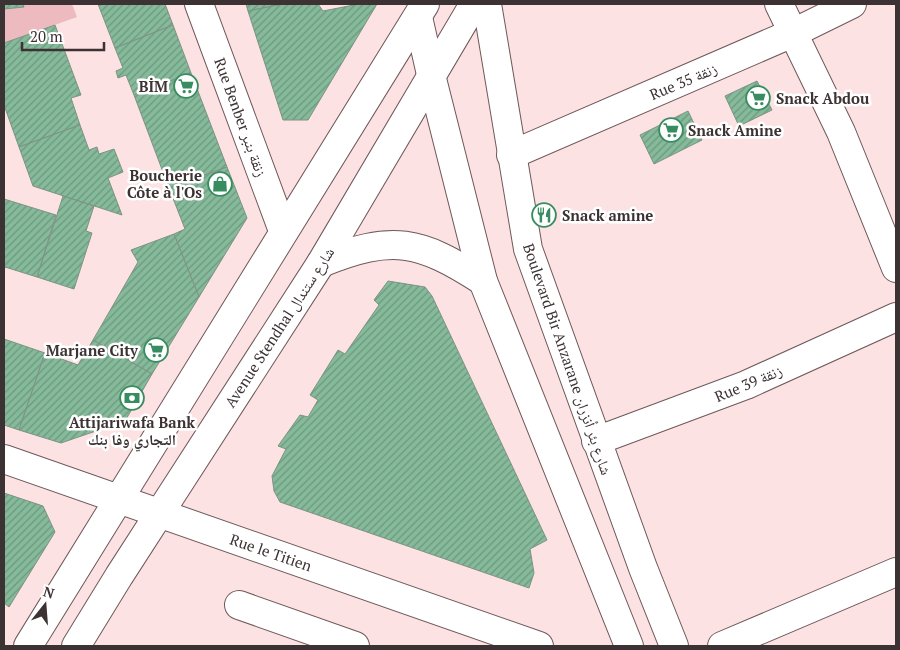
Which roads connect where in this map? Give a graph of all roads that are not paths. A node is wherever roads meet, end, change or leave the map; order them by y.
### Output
1 (199, 4) edge
2 (474, 4) edge
3 (487, 4) edge
4 (779, 4) edge
5 (852, 4) edge
6 (422, 10) edge
7 (795, 32) junction
8 (432, 79) junction
9 (511, 155) junction
10 (283, 231) junction
11 (321, 263) junction
12 (896, 268) edge
13 (483, 281) junction
14 (896, 317) edge
15 (596, 441) junction
16 (4, 459) edge
17 (118, 498) junction
18 (160, 513) junction
19 (896, 572) edge
20 (239, 605) dead end
21 (28, 646) edge
22 (76, 646) edge
23 (355, 646) edge
24 (539, 646) edge
25 (629, 646) edge
26 (674, 646) edge
27 (722, 646) edge

1 - 10 main road, Rue Benber زنقة بنبر
2 - 8 main road, Avenue Stendhal شارع ستندال
3 - 9 main road, Boulevard Bir Anzarane شارع بئر أنزران
4 - 7 main road
5 - 7 main road, Rue 35 زنقة
6 - 8 main road
6 - 10 main road
7 - 9 main road, Rue 35 زنقة
7 - 12 main road
8 - 11 main road, Avenue Stendhal شارع ستندال
8 - 13 main road
9 - 15 main road, Boulevard Bir Anzarane شارع بئر أنزران
10 - 17 main road
11 - 13 main road
11 - 18 main road, Avenue Stendhal شارع ستندال
13 - 25 main road
14 - 15 main road, Rue 39 زنقة
15 - 26 main road, Boulevard Bir Anzarane شارع بئر أنزران
16 - 17 main road, Rue le Titien
17 - 18 main road, Rue le Titien
17 - 21 main road
18 - 22 main road, Avenue Stendhal شارع ستندال
18 - 24 main road, Rue le Titien
19 - 27 main road
20 - 23 main road

